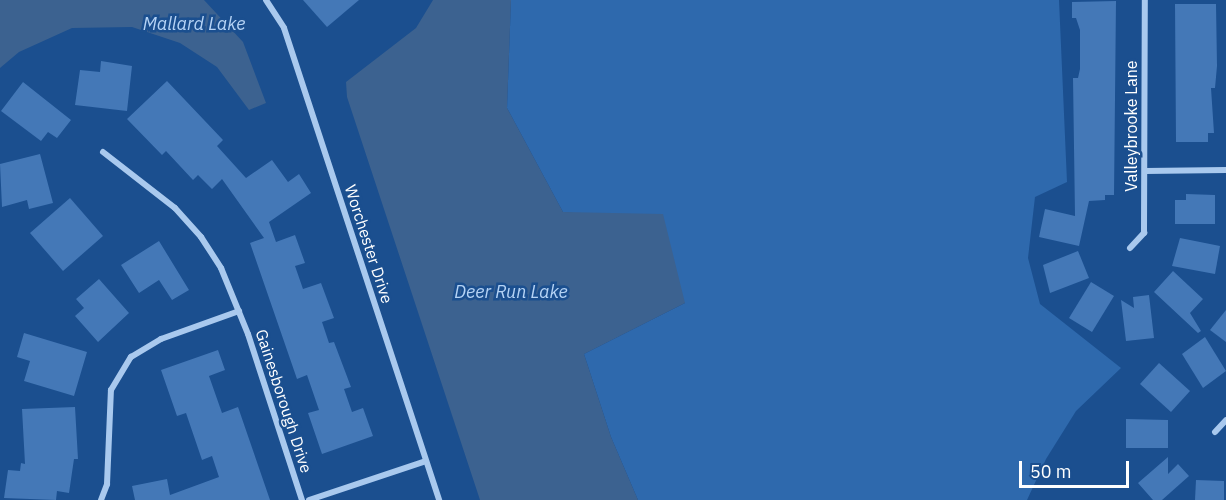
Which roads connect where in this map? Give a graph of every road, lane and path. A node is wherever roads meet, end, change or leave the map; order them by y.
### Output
1 (266, 0) edge
2 (1145, 0) edge
3 (103, 152) dead end
4 (1226, 170) edge
5 (1145, 171) junction
6 (1130, 248) dead end
7 (239, 311) junction
8 (1226, 420) edge
9 (1215, 432) dead end
10 (426, 461) junction
11 (101, 500) edge
12 (302, 500) edge
13 (309, 500) edge
14 (439, 500) edge

1 - 10 street, Worchester Drive
2 - 5 street, Valleybrooke Lane
3 - 7 street, Gainesborough Drive
4 - 5 street
5 - 6 street, Valleybrooke Lane
7 - 11 street
7 - 12 street, Gainesborough Drive
8 - 9 street
10 - 13 street
10 - 14 street, Worchester Drive

